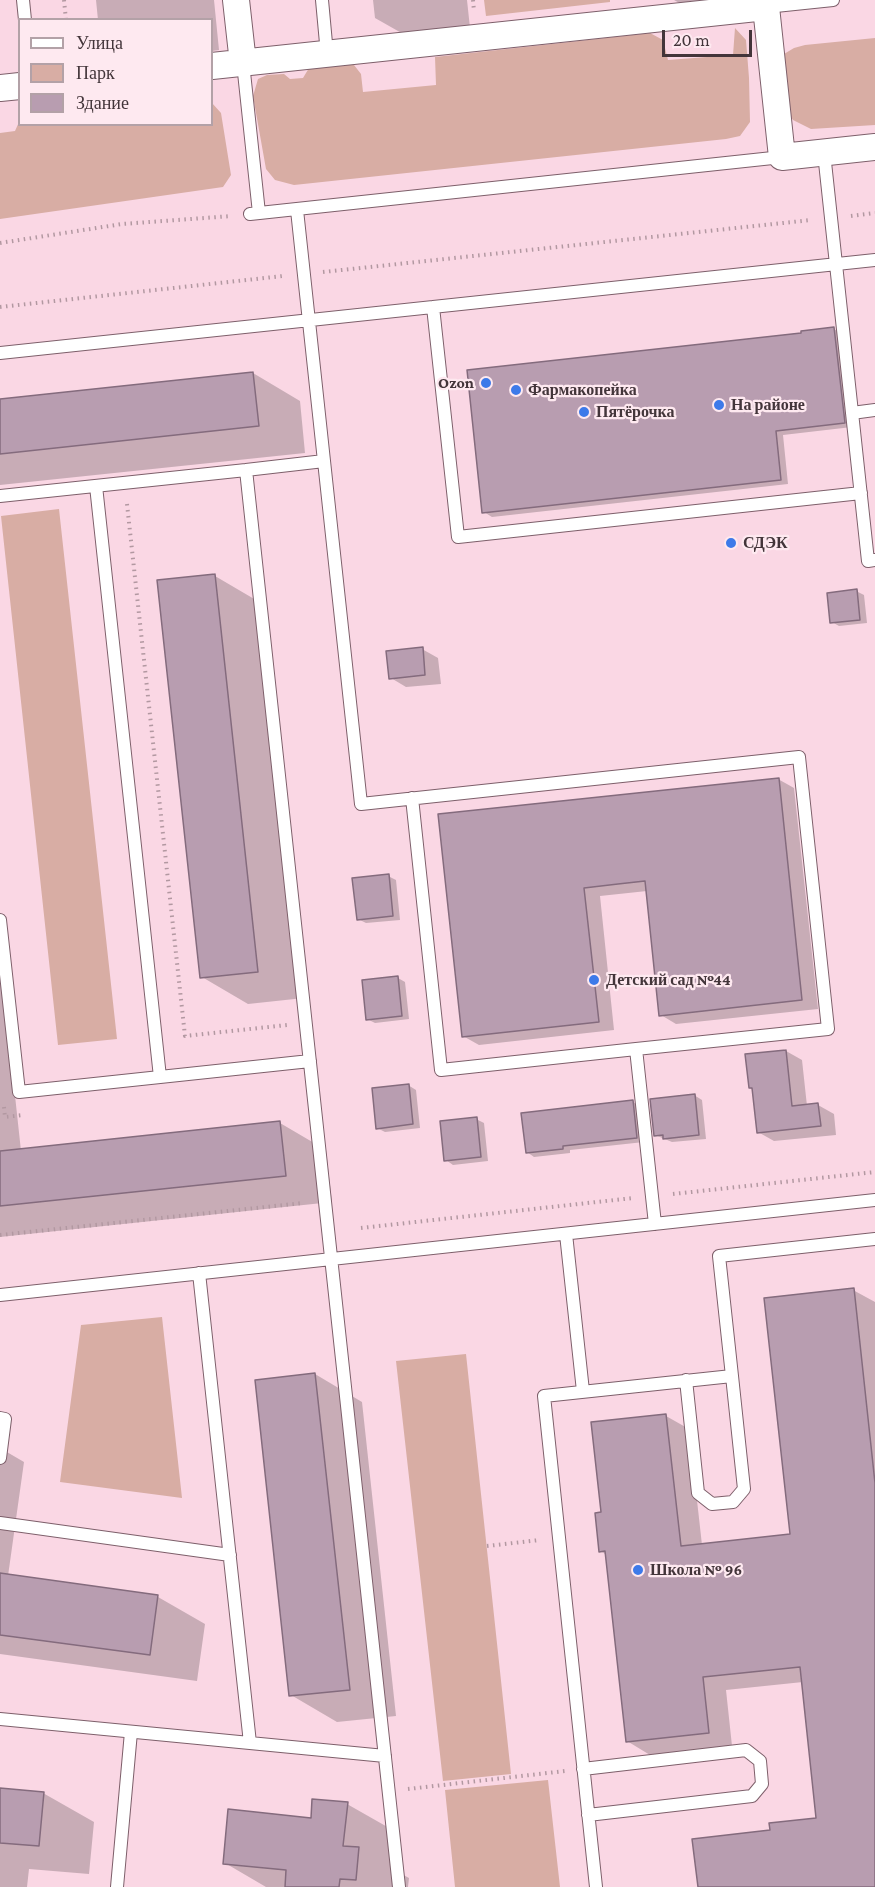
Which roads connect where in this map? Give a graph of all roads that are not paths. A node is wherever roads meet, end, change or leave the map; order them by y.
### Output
1 (23, 0) edge
2 (236, 0) edge
3 (322, 0) edge
4 (833, 0) edge
5 (766, 4) edge
6 (25, 18) edge
7 (327, 54) junction
8 (243, 63) junction
9 (213, 66) edge
10 (18, 86) edge
11 (0, 88) edge
12 (875, 147) edge
13 (824, 153) junction
14 (782, 157) junction
15 (297, 210) junction
16 (875, 260) edge
17 (836, 264) junction
18 (433, 307) junction
19 (309, 320) junction
20 (0, 353) edge
21 (875, 411) edge
22 (852, 413) junction
23 (324, 461) junction
24 (246, 470) junction
25 (96, 486) junction
26 (861, 494) junction
27 (0, 496) edge
28 (875, 560) edge
29 (412, 798) junction
30 (0, 920) edge
31 (636, 1049) junction
32 (309, 1061) junction
33 (160, 1077) junction
34 (875, 1200) edge
35 (655, 1224) junction
36 (566, 1234) junction
37 (875, 1239) edge
38 (331, 1260) junction
39 (199, 1274) junction
40 (0, 1295) edge
41 (732, 1376) junction
42 (686, 1380) junction
43 (583, 1391) junction
44 (0, 1418) edge
45 (0, 1458) edge
46 (0, 1523) edge
47 (230, 1555) junction
48 (0, 1719) edge
49 (131, 1732) junction
50 (250, 1743) junction
51 (385, 1756) junction
52 (583, 1769) junction
53 (588, 1815) junction
54 (117, 1887) edge
55 (399, 1887) edge
56 (596, 1887) edge

1 - 6 lane
2 - 8 street
3 - 7 lane
4 - 5 lane
5 - 7 street
5 - 14 street
7 - 8 street
8 - 9 street
8 - 15 lane
10 - 11 street
12 - 13 street
13 - 14 street
13 - 17 lane
14 - 15 lane
15 - 19 lane
16 - 17 lane
17 - 18 lane
17 - 22 lane
18 - 19 lane
18 - 26 lane
19 - 20 lane
19 - 23 lane
21 - 22 lane
22 - 26 lane
23 - 24 lane
23 - 29 lane
24 - 25 lane
24 - 32 lane
25 - 27 lane
25 - 33 lane
26 - 28 lane
29 - 31 lane
29 - 31 lane
30 - 33 lane
31 - 35 lane
32 - 33 lane
32 - 38 lane
34 - 35 lane
35 - 36 lane
36 - 38 lane
36 - 43 lane
37 - 41 lane
38 - 39 lane
38 - 51 lane
39 - 40 lane
39 - 47 lane
41 - 42 lane
41 - 42 lane
42 - 43 lane
43 - 52 lane
44 - 45 lane
46 - 47 lane
47 - 50 lane
48 - 49 lane
49 - 50 lane
49 - 54 lane
50 - 51 lane
51 - 55 lane
52 - 53 lane
52 - 53 lane
53 - 56 lane

